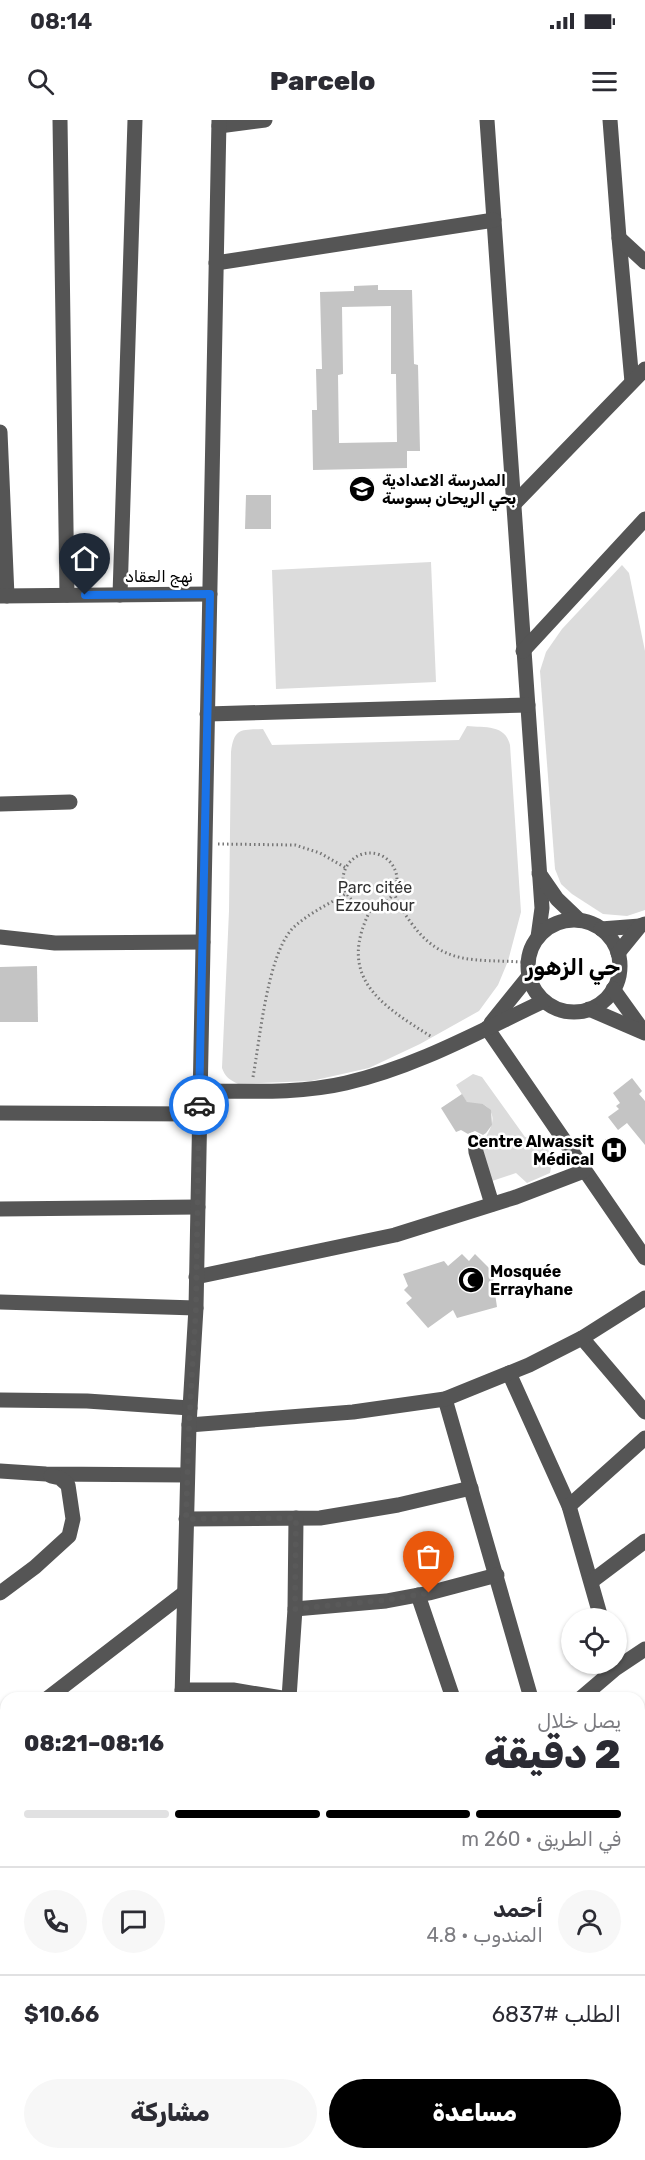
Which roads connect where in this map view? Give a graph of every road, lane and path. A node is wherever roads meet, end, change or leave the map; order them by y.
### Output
1 (60, 120) edge
2 (135, 120) edge
3 (265, 120) edge
4 (487, 120) edge
5 (610, 120) edge
6 (219, 123) edge
7 (494, 220) junction
8 (619, 238) junction
9 (645, 262) edge
10 (216, 263) junction
11 (645, 369) edge
12 (632, 382) junction
13 (0, 432) edge
14 (514, 504) junction
15 (645, 519) edge
16 (210, 594) junction
17 (67, 595) junction
18 (120, 595) junction
19 (3, 596) edge
20 (523, 651) junction
21 (528, 705) junction
22 (207, 714) junction
23 (70, 802) dead end
24 (0, 804) edge
25 (205, 843) junction
26 (346, 868) junction
27 (539, 873) junction
28 (394, 892) junction
29 (347, 893) junction
30 (372, 907) junction
31 (579, 920) junction
32 (643, 925) edge
33 (601, 929) junction
34 (538, 937) junction
35 (0, 938) edge
36 (203, 942) junction
37 (618, 953) junction
38 (529, 970) junction
39 (613, 989) junction
40 (544, 1001) junction
41 (589, 1009) junction
42 (487, 1028) junction
43 (645, 1032) edge
44 (447, 1047) junction
45 (200, 1091) junction
46 (250, 1091) junction
47 (0, 1113) edge
48 (198, 1114) junction
49 (475, 1141) dead end
50 (584, 1171) junction
51 (492, 1204) junction
52 (198, 1207) junction
53 (0, 1209) edge
54 (645, 1258) edge
55 (196, 1277) junction
56 (645, 1298) edge
57 (0, 1302) edge
58 (196, 1308) junction
59 (582, 1338) junction
60 (510, 1373) junction
61 (0, 1400) edge
62 (445, 1400) junction
63 (190, 1408) junction
64 (645, 1412) edge
65 (189, 1425) junction
66 (645, 1438) edge
67 (0, 1471) edge
68 (46, 1474) junction
69 (187, 1475) junction
70 (471, 1488) junction
71 (568, 1506) junction
72 (296, 1518) junction
73 (186, 1519) junction
74 (645, 1541) edge
75 (497, 1575) junction
76 (592, 1581) junction
77 (0, 1593) edge
78 (183, 1594) junction
79 (418, 1595) junction
80 (599, 1608) edge
81 (295, 1609) junction
82 (645, 1649) edge
83 (627, 1659) edge
84 (606, 1674) edge
85 (56, 1692) edge
86 (182, 1692) edge
87 (208, 1692) edge
88 (245, 1692) edge
89 (290, 1692) edge
90 (451, 1692) edge
91 (529, 1692) edge
92 (587, 1692) edge

1 - 17 street
2 - 18 street
3 - 6 street
4 - 7 street
5 - 8 street
6 - 10 street
7 - 10 street
7 - 14 street
8 - 9 street
8 - 12 street
10 - 16 street
11 - 12 street
12 - 14 street
13 - 19 street
14 - 20 street
15 - 20 street
16 - 18 street, نهج العقاد
16 - 22 street
17 - 18 street, نهج العقاد
17 - 19 street, نهج العقاد
20 - 21 street
21 - 22 street
21 - 27 street
22 - 25 street
23 - 24 street
25 - 26 path
25 - 36 street
26 - 28 path
26 - 29 path
27 - 31 street
27 - 34 street
28 - 30 path
28 - 38 path
29 - 30 path
29 - 46 path
30 - 44 path
31 - 33 street
31 - 34 street
32 - 33 street
32 - 37 street
33 - 37 street
34 - 38 street
35 - 36 street
36 - 45 street
37 - 39 street
38 - 40 street
38 - 42 street
39 - 41 street
39 - 43 street
40 - 41 street
40 - 42 street
41 - 43 street
42 - 44 street
42 - 50 street
44 - 46 street
45 - 46 street
45 - 48 street
47 - 48 street
48 - 52 street
49 - 51 street
50 - 51 street
50 - 54 street
51 - 55 street
52 - 53 street
52 - 55 street
55 - 58 street
56 - 59 street
57 - 58 street
58 - 63 street
59 - 60 street
59 - 64 street
60 - 62 street
60 - 71 street
61 - 63 street
62 - 65 street
62 - 70 street
63 - 65 street
65 - 69 street
66 - 71 street
67 - 68 street
68 - 69 street
68 - 77 street
69 - 73 street
70 - 72 street
70 - 75 street
71 - 76 street
72 - 73 street
72 - 81 street
73 - 78 street
74 - 76 street
75 - 79 street
75 - 91 street
76 - 80 street
78 - 85 street
78 - 86 street
79 - 81 street
79 - 90 street
81 - 89 street
82 - 83 street
84 - 92 street
87 - 88 street

